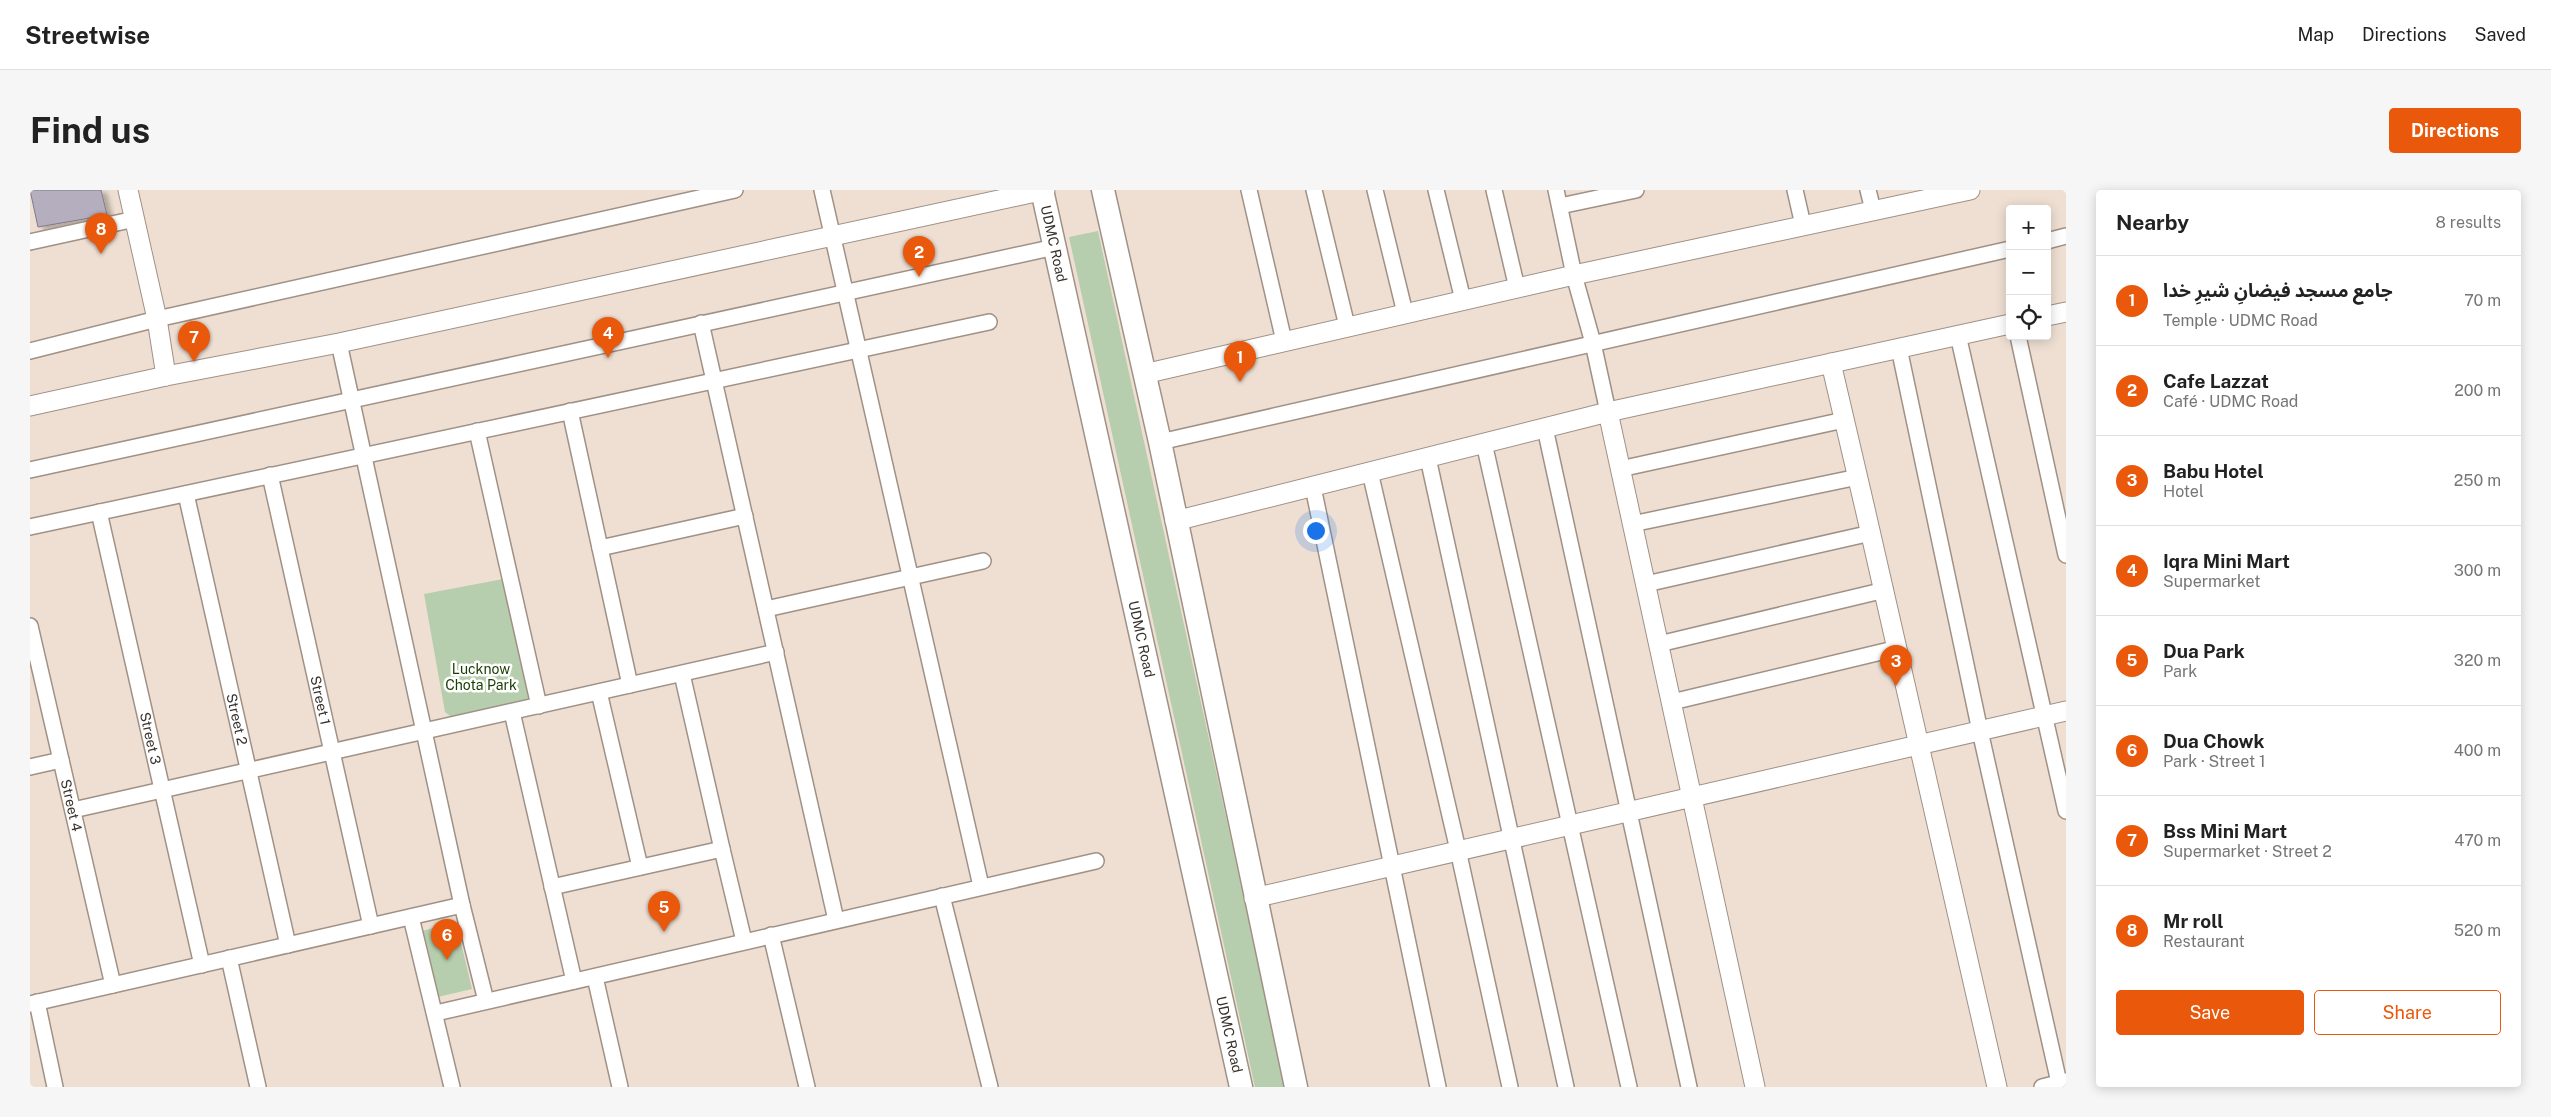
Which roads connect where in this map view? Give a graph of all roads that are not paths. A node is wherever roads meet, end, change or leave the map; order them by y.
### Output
1 (128, 190) edge
2 (735, 190) edge
3 (822, 190) edge
4 (1043, 190) edge
5 (1103, 190) edge
6 (1249, 190) edge
7 (1314, 190) edge
8 (1376, 190) edge
9 (1436, 190) edge
10 (1494, 190) edge
11 (1556, 190) edge
12 (1636, 190) edge
13 (1795, 190) edge
14 (1868, 190) edge
15 (1970, 190) edge
16 (1928, 194) edge
17 (1560, 206) junction
18 (1873, 210) junction
19 (134, 219) junction
20 (1803, 225) junction
21 (832, 236) junction
22 (2066, 236) edge
23 (2051, 240) edge
24 (30, 242) edge
25 (1055, 247) junction
26 (2006, 250) edge
27 (1574, 275) junction
28 (1517, 288) junction
29 (845, 292) junction
30 (1463, 300) junction
31 (2066, 312) edge
32 (1405, 313) junction
33 (2051, 315) edge
34 (157, 319) junction
35 (989, 322) dead end
36 (701, 323) junction
37 (2006, 325) edge
38 (1347, 326) junction
39 (1958, 335) junction
40 (2019, 340) edge
41 (1284, 341) junction
42 (339, 343) junction
43 (1593, 343) junction
44 (1899, 348) junction
45 (858, 350) junction
46 (30, 351) edge
47 (1831, 362) junction
48 (1144, 374) junction
49 (166, 376) junction
50 (714, 380) junction
51 (351, 399) junction
52 (30, 406) edge
53 (570, 411) junction
54 (1608, 412) junction
55 (1844, 420) junction
56 (1545, 428) junction
57 (477, 431) junction
58 (1160, 442) junction
59 (1484, 444) junction
60 (364, 456) junction
61 (1428, 458) junction
62 (1620, 469) junction
63 (30, 470) edge
64 (1370, 472) junction
65 (270, 476) junction
66 (1858, 477) junction
67 (1313, 487) junction
68 (186, 494) junction
69 (98, 512) junction
70 (745, 516) junction
71 (1175, 521) junction
72 (1632, 524) junction
73 (30, 527) edge
74 (1871, 533) junction
75 (600, 548) junction
76 (2066, 556) edge
77 (983, 561) dead end
78 (910, 577) junction
79 (1646, 584) junction
80 (1884, 590) junction
81 (766, 609) junction
82 (30, 626) edge
83 (1659, 644) junction
84 (1898, 648) junction
85 (776, 652) junction
86 (682, 674) junction
87 (630, 685) junction
88 (599, 692) junction
89 (1672, 702) junction
90 (539, 706) junction
91 (2066, 711) edge
92 (512, 712) junction
93 (2046, 716) junction
94 (1980, 731) junction
95 (424, 732) junction
96 (1918, 744) junction
97 (332, 752) junction
98 (61, 760) junction
99 (30, 767) edge
100 (249, 771) junction
101 (162, 790) junction
102 (1693, 797) junction
103 (73, 810) junction
104 (2066, 810) edge
105 (1630, 811) junction
106 (1571, 824) junction
107 (1513, 837) junction
108 (722, 849) junction
109 (1458, 850) junction
110 (1096, 861) dead end
111 (1390, 865) junction
112 (640, 867) junction
113 (982, 886) junction
114 (552, 887) junction
115 (942, 896) junction
116 (1254, 898) junction
117 (462, 906) junction
118 (411, 917) junction
119 (836, 920) junction
120 (371, 926) junction
121 (771, 935) junction
122 (744, 941) junction
123 (288, 945) junction
124 (229, 958) junction
125 (202, 965) junction
126 (595, 977) junction
127 (574, 981) junction
128 (113, 985) junction
129 (486, 1001) junction
130 (34, 1003) edge
131 (436, 1013) junction
132 (2062, 1084) edge
133 (56, 1087) edge
134 (258, 1087) edge
135 (452, 1087) edge
136 (620, 1087) edge
137 (807, 1087) edge
138 (990, 1087) edge
139 (1241, 1087) edge
140 (1296, 1087) edge
141 (1438, 1087) edge
142 (1510, 1087) edge
143 (1566, 1087) edge
144 (1629, 1087) edge
145 (1689, 1087) edge
146 (1755, 1087) edge
147 (1997, 1087) edge
148 (2042, 1087) edge

1 - 19 street
2 - 34 street
3 - 21 street
4 - 21 street
4 - 25 main road, UDMC Road
5 - 48 main road
6 - 41 street
7 - 38 street
8 - 32 street
9 - 30 street
10 - 28 street
11 - 17 street
12 - 17 street
13 - 20 street
14 - 18 street
15 - 16 street
16 - 18 street
17 - 27 street
18 - 20 street
19 - 24 street
19 - 34 street
20 - 27 street
21 - 29 street
21 - 42 street
22 - 23 street
25 - 29 street
25 - 139 main road, UDMC Road
26 - 43 street
27 - 28 street
27 - 43 street
28 - 30 street
29 - 36 street
29 - 45 street
30 - 32 street
31 - 33 street
32 - 38 street
34 - 46 street
34 - 49 street
35 - 45 street
36 - 50 street
36 - 51 street
37 - 39 street
38 - 41 street
39 - 44 street
39 - 93 street
40 - 76 street
41 - 48 street
42 - 49 street
42 - 51 street
43 - 54 street
43 - 58 street
44 - 47 street
44 - 94 street
45 - 50 street
45 - 78 street
47 - 54 street
47 - 55 street
48 - 58 main road
49 - 52 street
50 - 53 street
50 - 70 street
51 - 60 street
51 - 63 street
53 - 57 street
53 - 75 street
54 - 56 street
54 - 62 street
55 - 62 street
55 - 66 street
56 - 59 street
56 - 105 street
57 - 60 street
57 - 90 street
58 - 71 main road
59 - 61 street
59 - 106 street
60 - 65 street
60 - 95 street
61 - 64 street
61 - 107 street
62 - 72 street
64 - 67 street
64 - 109 street
65 - 68 street
65 - 97 street, Street 1
66 - 72 street
66 - 74 street
67 - 71 street
67 - 111 street
68 - 69 street
68 - 100 street, Street 2
69 - 73 street
69 - 101 street, Street 3
70 - 75 street
70 - 81 street
71 - 116 main road
72 - 79 street
74 - 79 street
74 - 80 street
75 - 87 street
77 - 78 street
78 - 81 street
78 - 113 street
79 - 83 street
80 - 83 street
80 - 84 street
81 - 85 street
82 - 98 street, Street 4
83 - 89 street
84 - 89 street
84 - 96 street
85 - 86 street
85 - 119 street
86 - 87 street
86 - 108 street
87 - 88 street
88 - 90 street
88 - 112 street
89 - 102 street
90 - 92 street
91 - 93 street
92 - 95 street
92 - 114 street
93 - 94 street
93 - 104 street
94 - 96 street
94 - 132 street
95 - 97 street
95 - 117 street
96 - 102 street
96 - 147 street
97 - 100 street
97 - 120 street, Street 1
98 - 99 street
98 - 103 street, Street 4
100 - 101 street
100 - 123 street, Street 2
101 - 103 street
101 - 125 street, Street 3
102 - 105 street
102 - 146 street
103 - 128 street, Street 4
105 - 106 street
105 - 145 street
106 - 107 street
106 - 144 street
107 - 109 street
107 - 143 street
108 - 112 street
108 - 122 street
109 - 111 street
109 - 142 street
110 - 113 street
111 - 116 street
111 - 141 street
112 - 114 street
113 - 115 street
114 - 127 street
115 - 119 street
115 - 138 street
116 - 140 main road
117 - 118 street
117 - 129 street
118 - 120 street
118 - 131 street
119 - 121 street
120 - 123 street
121 - 122 street
121 - 137 street
122 - 126 street
123 - 124 street
124 - 125 street
124 - 134 street
125 - 128 street
126 - 127 street
126 - 136 street
127 - 129 street
128 - 130 street
129 - 131 street
130 - 133 street
131 - 135 street
132 - 148 street

